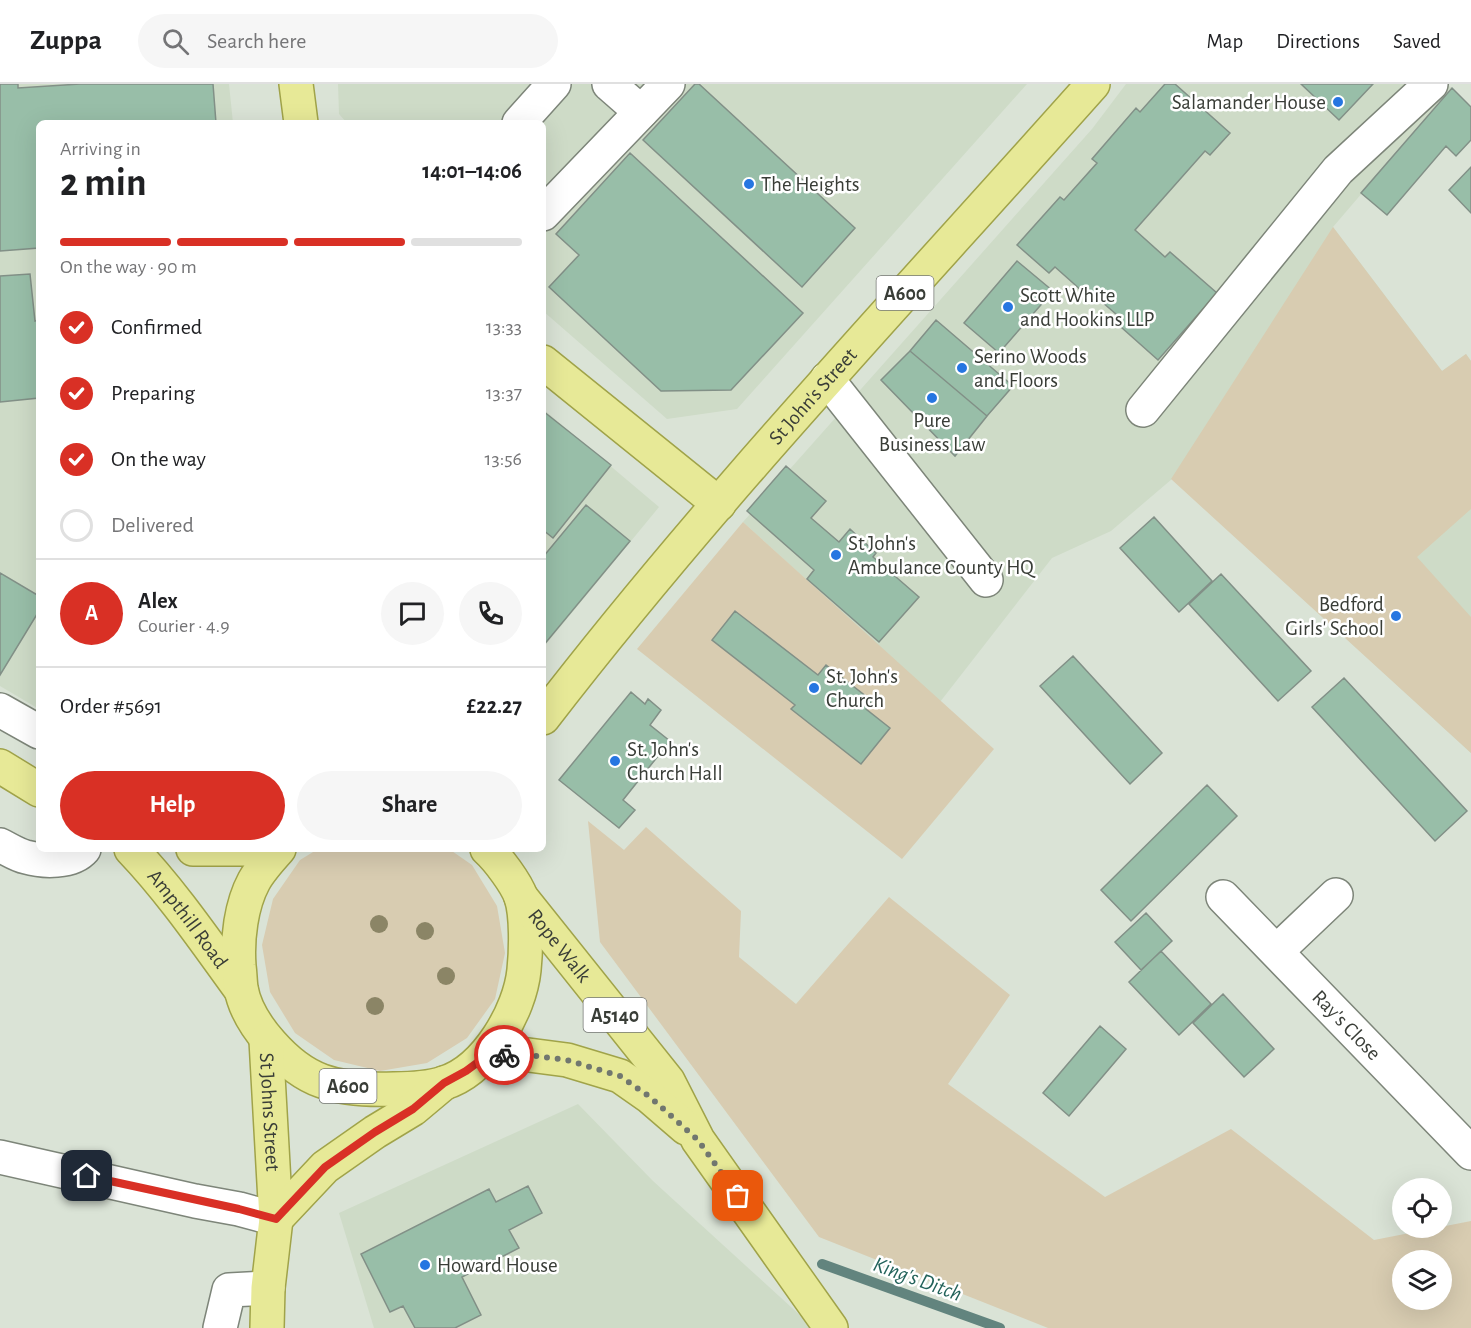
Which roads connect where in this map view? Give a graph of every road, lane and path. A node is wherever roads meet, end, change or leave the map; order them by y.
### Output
1 (554, 84) edge
2 (609, 84) edge
3 (668, 84) edge
4 (1093, 84) edge
5 (1431, 84) edge
6 (302, 85) edge
7 (641, 112) junction
8 (301, 120) edge
9 (522, 120) edge
10 (546, 211) edge
11 (546, 364) edge
12 (827, 379) junction
13 (1143, 410) dead end
14 (718, 504) junction
15 (986, 580) dead end
16 (0, 710) edge
17 (546, 714) edge
18 (36, 728) edge
19 (0, 766) edge
20 (36, 788) edge
21 (0, 845) edge
22 (81, 852) edge
23 (134, 852) edge
24 (277, 852) edge
25 (490, 852) edge
26 (512, 874) edge
27 (1336, 895) dead end
28 (1223, 897) dead end
29 (1277, 951) junction
30 (241, 990) junction
31 (266, 1040) junction
32 (485, 1057) junction
33 (444, 1083) junction
34 (698, 1140) junction
35 (1471, 1153) edge
36 (0, 1157) edge
37 (276, 1219) junction
38 (268, 1288) junction
39 (220, 1328) edge
40 (267, 1328) edge
41 (831, 1328) edge

1 - 9 street
2 - 7 street
3 - 7 street
4 - 12 main road, St John's Street / A600
5 - 13 street
6 - 8 main road
7 - 10 street
11 - 14 main road
12 - 14 main road, St John's Street / A600
12 - 15 street
14 - 17 main road, St John's Street / A600
16 - 18 street
19 - 20 main road
21 - 22 street
23 - 30 main road, Ampthill Road
24 - 30 main road, A600
25 - 26 main road, Rope Walk
26 - 32 main road, A600
26 - 34 main road, Rope Walk / A5140
27 - 29 street
28 - 29 street, Ray's Close
29 - 35 street, Ray's Close
30 - 31 main road, A600
31 - 33 main road, A600
31 - 37 main road, St Johns Street / A600
32 - 33 main road, A600
32 - 34 main road, Rope Walk / A5140
33 - 37 main road, St Johns Street / A600
34 - 41 main road, Rope Walk / A5140
36 - 37 street
37 - 38 main road, St Johns Street / A600
38 - 39 street
38 - 40 main road, St Johns Street / A600

